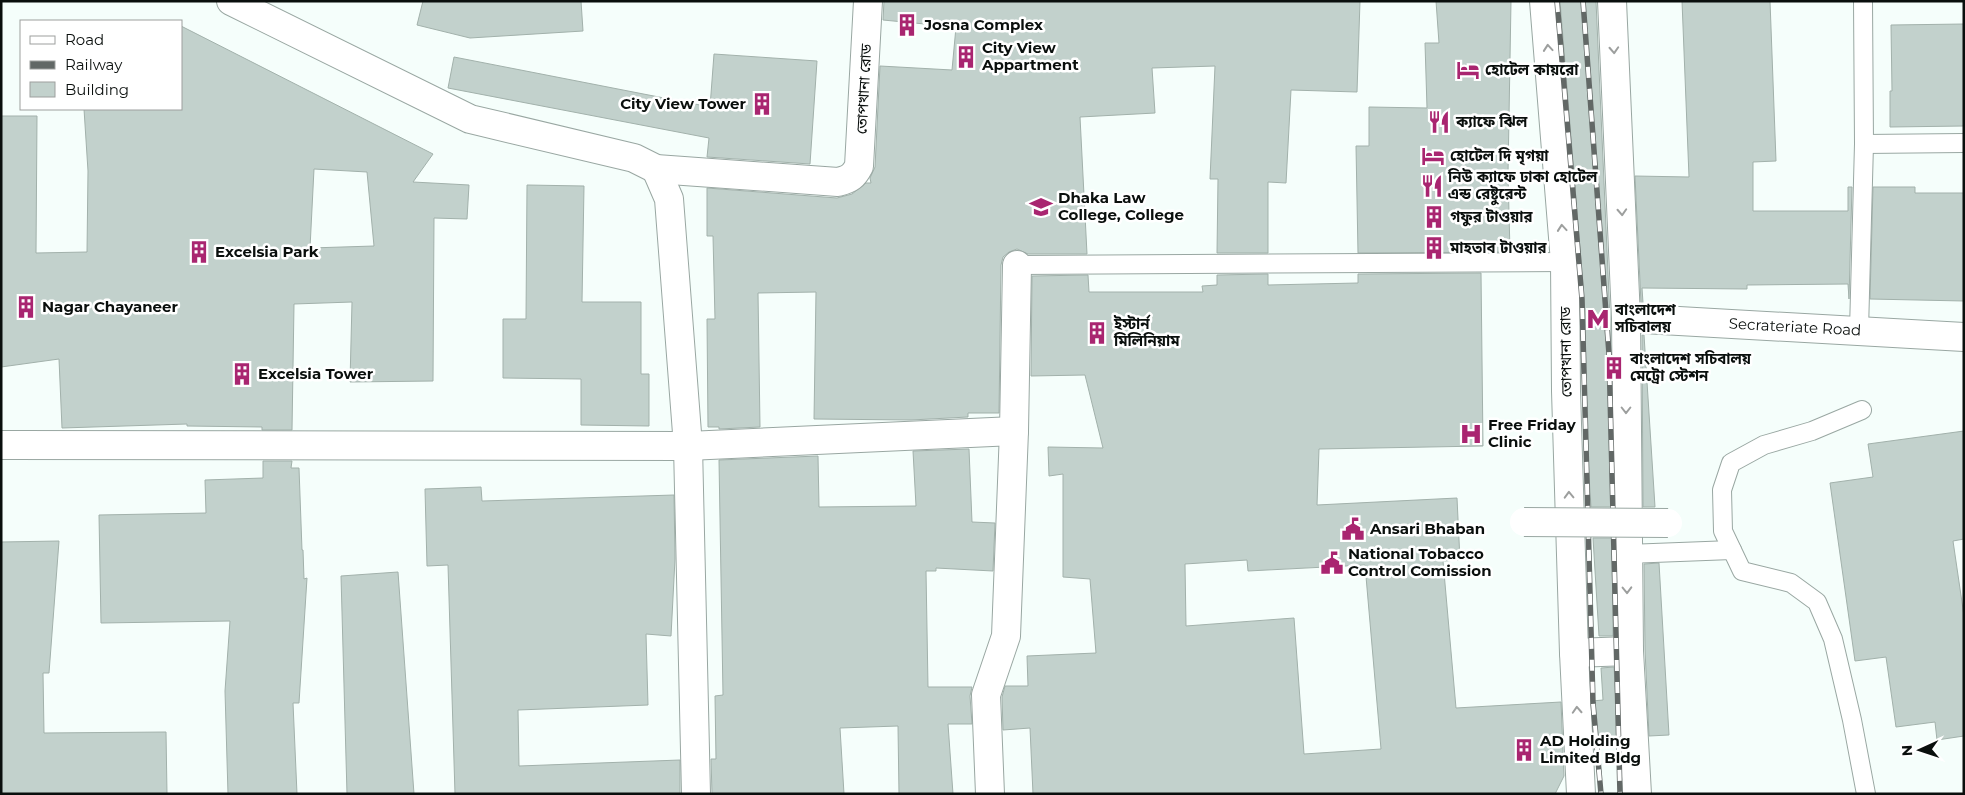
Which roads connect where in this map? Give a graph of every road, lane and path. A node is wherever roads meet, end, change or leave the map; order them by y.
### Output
1 (231, 1) edge
2 (868, 1) edge
3 (1544, 1) edge
4 (1612, 1) edge
5 (1864, 1) edge
6 (1964, 143) edge
7 (1864, 144) junction
8 (656, 169) junction
9 (1565, 262) junction
10 (1017, 265) joint
11 (1626, 318) junction
12 (1859, 330) junction
13 (1964, 337) edge
14 (1862, 410) dead end
15 (1014, 431) junction
16 (1, 444) edge
17 (688, 446) junction
18 (1524, 522) dead end
19 (1668, 523) dead end
20 (1732, 550) junction
21 (1627, 554) junction
22 (1629, 651) junction
23 (1574, 654) junction
24 (696, 794) edge
25 (990, 794) edge
26 (1581, 794) edge
27 (1637, 794) edge
28 (1866, 794) edge

1 - 8 main road
2 - 8 main road, তোপখানা রোড
9 -> 3 main road, তোপখানা রোড
4 -> 11 main road
5 - 7 lane
6 - 7 lane
7 - 12 lane
8 - 17 main road
9 - 10 lane
23 -> 9 main road, তোপখানা রোড
10 - 15 main road
11 - 12 main road, Secrateriate Road
11 -> 21 main road
12 - 13 main road, Secrateriate Road
14 - 20 lane
15 - 17 main road
15 - 25 main road
16 - 17 main road
17 - 24 main road
18 - 19 main road, bridge
20 - 21 lane
20 - 28 lane
21 -> 22 main road
22 - 23 main road
22 - 27 main road
26 -> 23 main road, তোপখানা রোড

